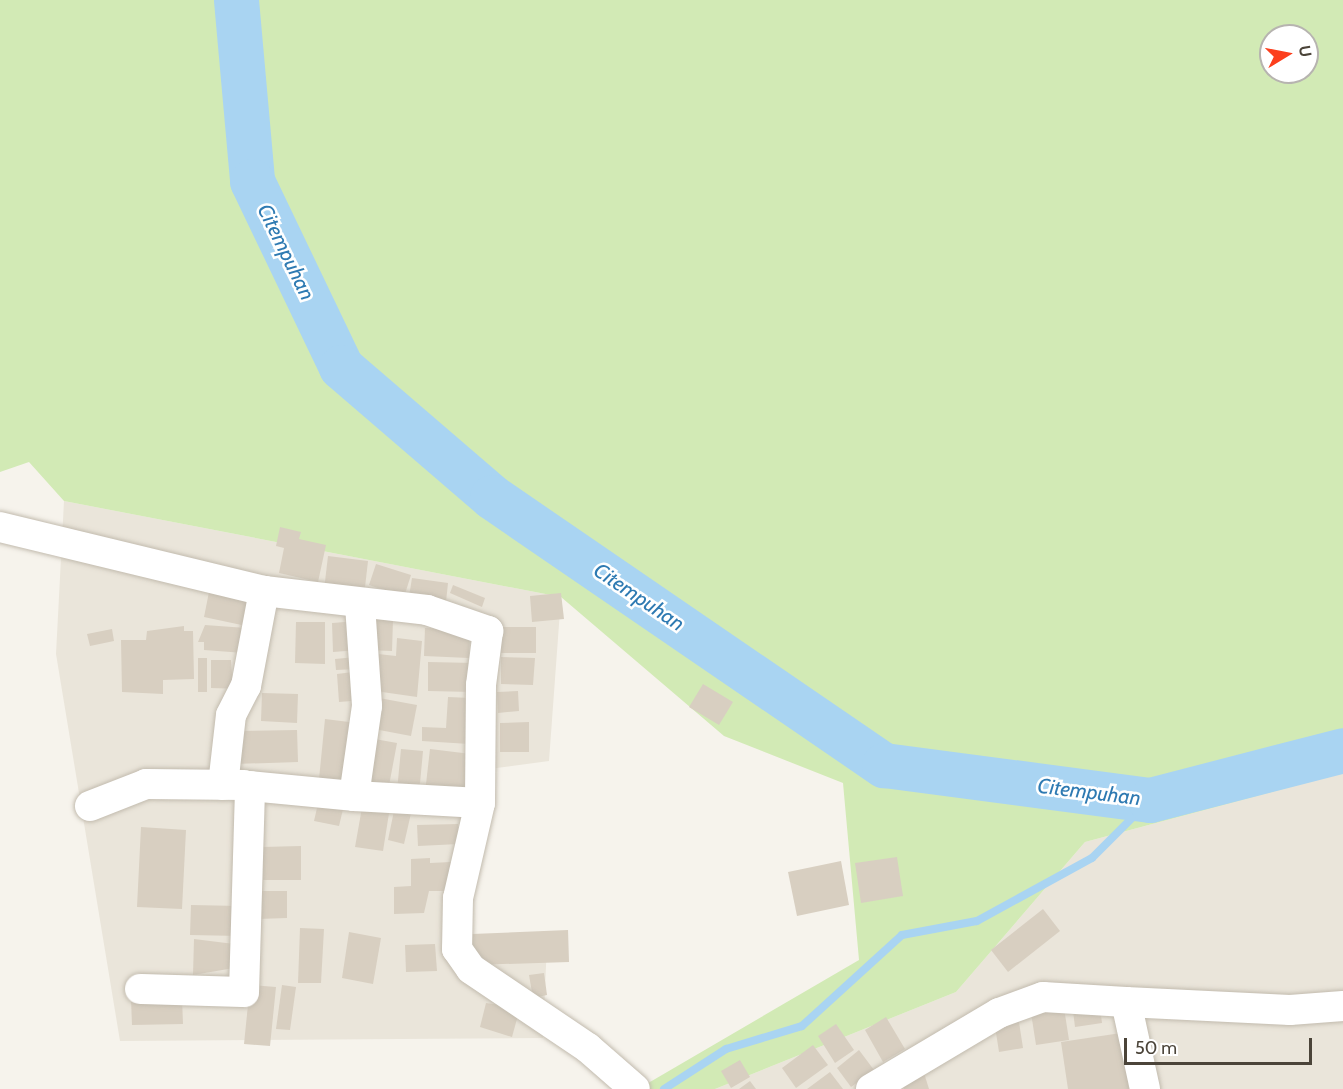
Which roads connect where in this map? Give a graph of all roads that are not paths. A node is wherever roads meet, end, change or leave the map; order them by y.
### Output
1 (0, 527) edge
2 (264, 591) junction
3 (360, 605) junction
4 (237, 785) junction
5 (354, 796) junction
6 (480, 803) junction
7 (90, 806) dead end
8 (140, 989) dead end
9 (1126, 1002) junction
10 (1343, 1006) edge
11 (635, 1089) edge
12 (871, 1089) edge
13 (1146, 1089) edge

1 - 2 street
2 - 3 street
2 - 4 street
3 - 5 street
3 - 6 street
4 - 5 street
4 - 7 street
4 - 8 street
5 - 6 street
6 - 11 street
9 - 10 street
9 - 12 street
9 - 13 street

